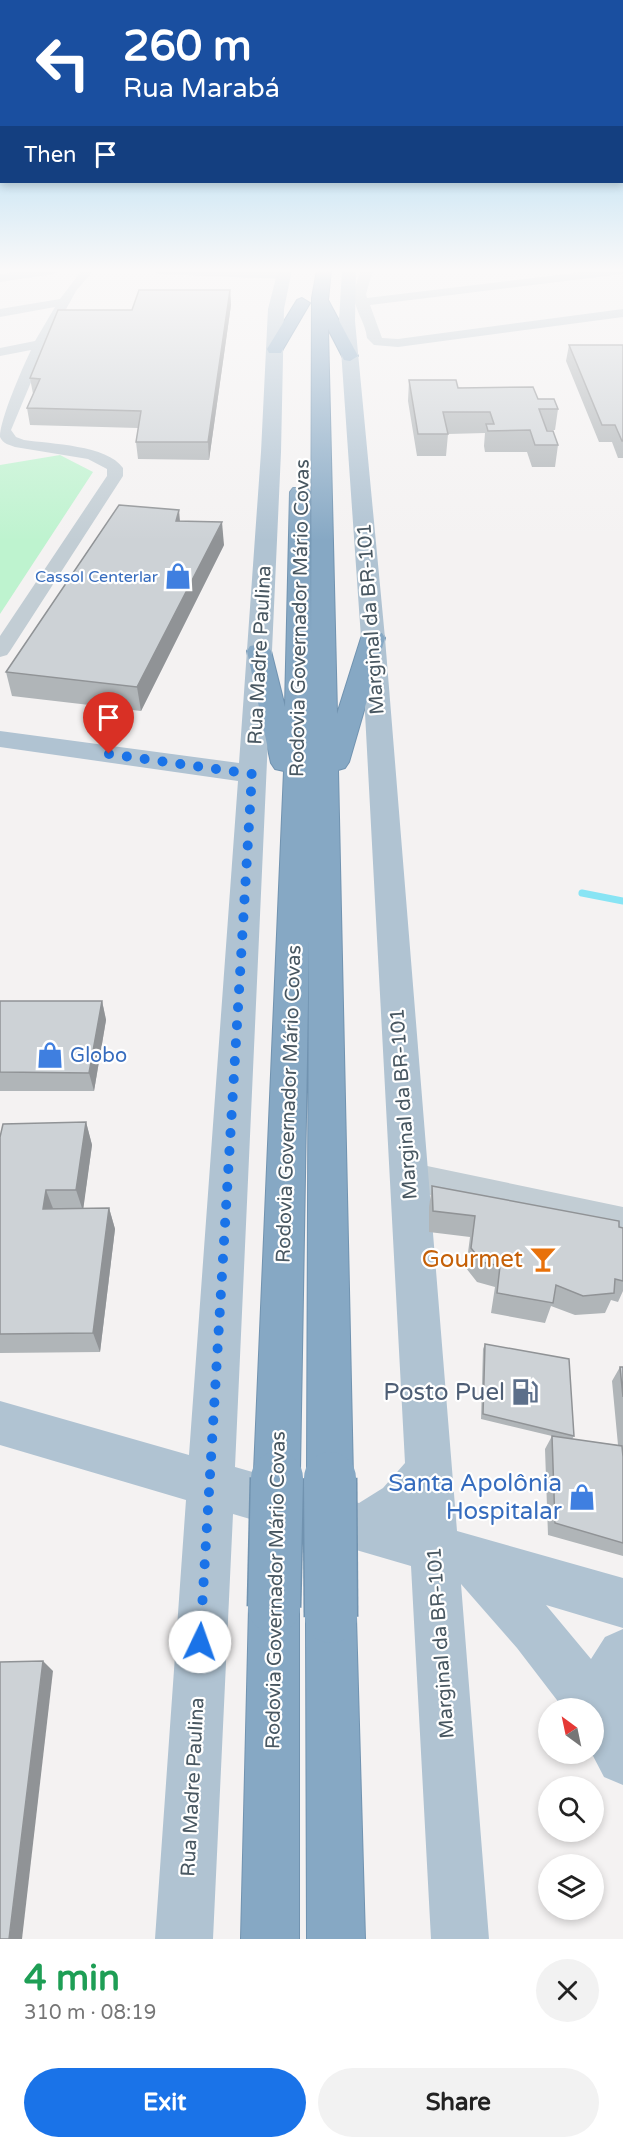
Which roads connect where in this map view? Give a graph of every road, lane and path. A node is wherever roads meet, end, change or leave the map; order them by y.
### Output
1 (33, 360) edge
2 (274, 360) edge
3 (308, 360) edge
4 (311, 360) edge
5 (350, 360) edge
6 (21, 391) junction
7 (0, 395) edge
8 (373, 638) junction
9 (0, 651) edge
10 (259, 651) junction
11 (0, 739) edge
12 (252, 774) junction
13 (325, 793) junction
14 (297, 816) junction
15 (408, 1176) junction
16 (623, 1222) edge
17 (0, 1423) edge
18 (428, 1470) junction
19 (209, 1482) junction
20 (360, 1527) junction
21 (453, 1555) junction
22 (623, 1603) edge
23 (623, 1655) edge
24 (615, 1741) edge
25 (184, 1939) edge
26 (270, 1939) edge
27 (336, 1939) edge
28 (460, 1939) edge

1 - 6 street
2 - 10 main road, Rua Madre Paulina
3 - 14 highway, Rodovia Governador Mário Covas
4 - 13 highway, Rodovia Governador Mário Covas
5 - 8 main road, Marginal da BR-101
6 - 7 street
6 - 9 street
8 - 13 highway
8 - 15 main road, Marginal da BR-101
10 - 12 main road, Rua Madre Paulina
10 - 14 highway
11 - 12 main road
12 - 19 main road, Rua Madre Paulina
13 - 27 highway, Rodovia Governador Mário Covas, bridge
14 - 26 highway, Rodovia Governador Mário Covas, bridge
15 - 16 street
15 - 18 main road, Marginal da BR-101
17 - 19 main road
18 - 20 main road
18 - 21 main road, Marginal da BR-101
19 - 20 main road
19 - 25 main road, Rua Madre Paulina
20 - 21 main road
21 - 22 main road
21 - 24 main road
21 - 28 main road, Marginal da BR-101
23 - 24 main road

